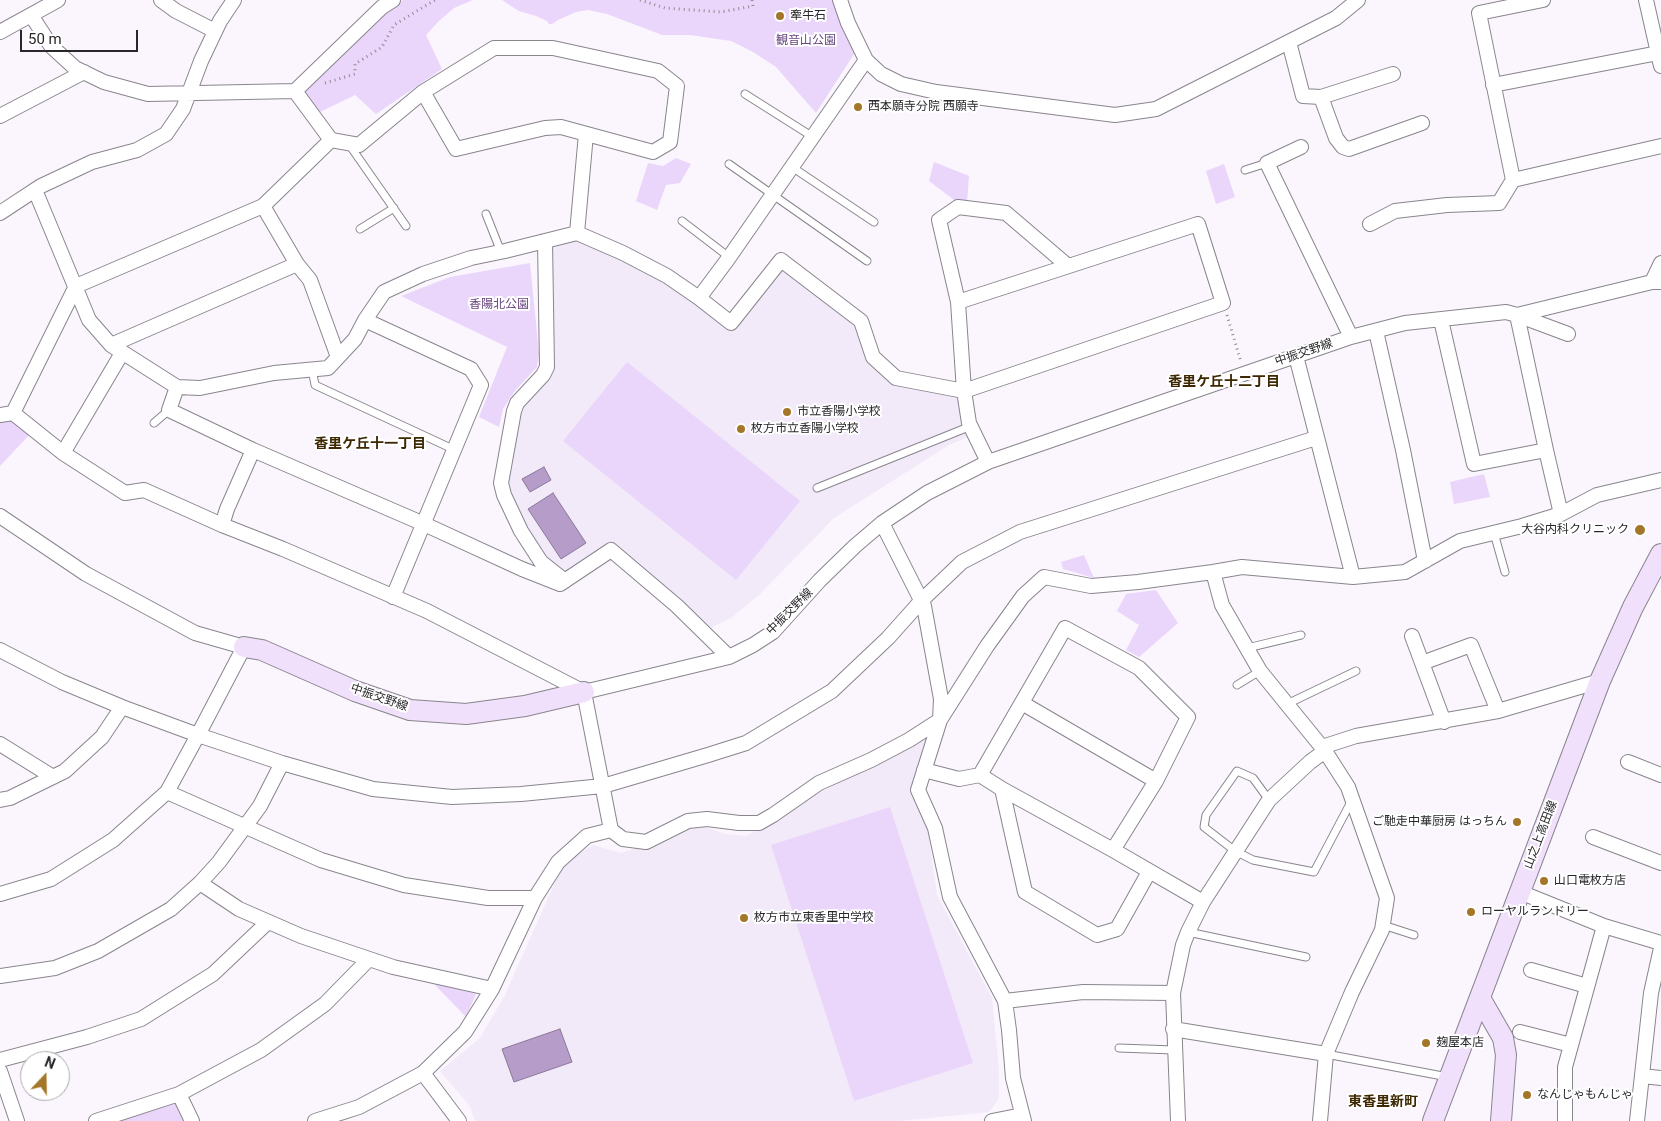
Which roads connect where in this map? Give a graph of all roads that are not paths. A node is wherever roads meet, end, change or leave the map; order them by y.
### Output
1 (58, 0) edge
2 (161, 0) edge
3 (234, 0) edge
4 (393, 0) edge
5 (840, 0) edge
6 (1358, 0) edge
7 (1543, 0) edge
8 (1646, 0) edge
9 (32, 15) junction
10 (215, 31) junction
11 (0, 32) edge
12 (1289, 42) junction
13 (866, 60) junction
14 (1660, 60) edge
15 (84, 72) junction
16 (1393, 74) dead end
17 (1493, 84) junction
18 (295, 91) junction
19 (423, 92) junction
20 (189, 93) junction
21 (745, 94) dead end
22 (1321, 97) junction
23 (0, 116) edge
24 (1422, 123) dead end
25 (586, 134) junction
26 (812, 138) junction
27 (331, 140) junction
28 (348, 143) junction
29 (1661, 146) edge
30 (1301, 147) dead end
31 (1267, 163) junction
32 (730, 164) dead end
33 (792, 167) junction
34 (1245, 170) dead end
35 (1513, 180) junction
36 (35, 190) junction
37 (772, 195) junction
38 (262, 206) junction
39 (394, 208) junction
40 (0, 213) edge
41 (486, 214) dead end
42 (682, 221) dead end
43 (874, 222) dead end
44 (1370, 224) dead end
45 (406, 226) dead end
46 (360, 229) dead end
47 (578, 233) junction
48 (545, 241) junction
49 (501, 252) junction
50 (729, 256) junction
51 (867, 261) dead end
52 (1661, 263) edge
53 (298, 264) junction
54 (1068, 266) junction
55 (1657, 282) edge
56 (76, 286) junction
57 (699, 298) junction
58 (958, 302) junction
59 (1518, 315) junction
60 (365, 320) junction
61 (1441, 320) junction
62 (1376, 331) junction
63 (1568, 334) dead end
64 (1351, 337) junction
65 (116, 349) junction
66 (1296, 356) junction
67 (338, 357) junction
68 (312, 369) junction
69 (177, 387) junction
70 (964, 391) junction
71 (169, 410) junction
72 (7, 414) edge
73 (154, 423) dead end
74 (971, 426) junction
75 (1316, 438) junction
76 (253, 450) junction
77 (455, 450) junction
78 (1546, 450) junction
79 (63, 453) junction
80 (988, 462) junction
81 (1661, 480) edge
82 (817, 488) dead end
83 (1561, 514) junction
84 (1, 520) edge
85 (882, 523) junction
86 (424, 524) junction
87 (222, 525) junction
88 (1494, 533) junction
89 (1661, 554) edge
90 (1425, 560) junction
91 (1213, 572) junction
92 (1504, 572) dead end
93 (1353, 577) junction
94 (565, 581) junction
95 (393, 597) junction
96 (922, 600) junction
97 (1301, 635) dead end
98 (1412, 636) dead end
99 (244, 647) junction
100 (1247, 648) junction
101 (0, 650) edge
102 (729, 657) junction
103 (1422, 663) junction
104 (1260, 671) junction
105 (1356, 671) dead end
106 (1600, 681) junction
107 (1237, 685) dead end
108 (584, 692) junction
109 (1022, 703) junction
110 (1287, 704) junction
111 (122, 707) junction
112 (1498, 711) junction
113 (940, 720) junction
114 (1444, 722) junction
115 (198, 735) junction
116 (0, 744) edge
117 (1324, 749) junction
118 (1628, 762) dead end
119 (282, 763) junction
120 (924, 770) junction
121 (980, 775) junction
122 (1661, 775) edge
123 (53, 777) junction
124 (1156, 781) junction
125 (603, 786) junction
126 (1002, 789) junction
127 (167, 792) junction
128 (1352, 799) junction
129 (0, 800) edge
130 (1269, 800) junction
131 (245, 826) junction
132 (611, 830) junction
133 (1593, 837) dead end
134 (1113, 850) junction
135 (1235, 851) junction
136 (1661, 863) edge
137 (1149, 872) junction
138 (200, 883) junction
139 (1520, 892) junction
140 (0, 894) edge
141 (536, 898) junction
142 (1203, 902) junction
143 (268, 922) junction
144 (1383, 924) junction
145 (1604, 926) junction
146 (1188, 932) junction
147 (1414, 935) dead end
148 (1661, 943) edge
149 (1661, 948) edge
150 (1306, 957) dead end
151 (369, 959) junction
152 (1531, 970) dead end
153 (0, 976) edge
154 (1587, 986) junction
155 (492, 989) junction
156 (1172, 993) junction
157 (1480, 998) junction
158 (1005, 1000) junction
159 (1173, 1028) junction
160 (1520, 1032) dead end
161 (1571, 1045) junction
162 (1119, 1048) dead end
163 (1174, 1050) junction
164 (1326, 1054) junction
165 (0, 1060) edge
166 (0, 1070) edge
167 (423, 1073) junction
168 (1642, 1076) junction
169 (1450, 1078) junction
170 (1661, 1078) edge
171 (179, 1094) junction
172 (1023, 1118) edge
173 (17, 1121) edge
174 (96, 1121) edge
175 (192, 1121) edge
176 (315, 1121) edge
177 (459, 1121) edge
178 (992, 1121) edge
179 (1178, 1121) edge
180 (1320, 1121) edge
181 (1433, 1121) edge
182 (1501, 1121) edge
183 (1565, 1121) edge
184 (1637, 1121) edge

1 - 9 street
2 - 10 street
3 - 10 street
4 - 18 street
5 - 13 street
6 - 12 street
7 - 17 street
8 - 14 street
9 - 11 street
9 - 15 street
10 - 20 street
12 - 13 street
12 - 22 street
13 - 26 street
14 - 17 street
15 - 20 street
15 - 23 street
16 - 22 street
17 - 35 street
18 - 20 street
18 - 27 street
19 - 25 street
19 - 25 street
19 - 28 street
20 - 36 street
21 - 26 lane
22 - 24 street
25 - 47 street
26 - 33 street
27 - 28 street
27 - 38 street
28 - 39 lane
29 - 35 street
30 - 31 street
31 - 34 lane
31 - 64 street
32 - 37 lane
33 - 37 street
33 - 43 lane
35 - 44 street
36 - 40 street
36 - 56 street
37 - 50 street
37 - 51 lane
38 - 53 street
38 - 56 street
39 - 45 lane
39 - 46 lane
41 - 49 lane
42 - 50 lane
47 - 48 street
47 - 57 street
48 - 49 street
48 - 94 street
49 - 60 street
50 - 57 street
52 - 55 street
53 - 65 street
53 - 67 street
54 - 58 street
54 - 58 street
54 - 70 street
55 - 59 street
56 - 65 street
56 - 72 street
57 - 70 street
58 - 70 street
59 - 61 street, 中振交野線
59 - 63 street, 中振交野線
59 - 78 street
60 - 67 street
60 - 77 street
61 - 62 street, 中振交野線
61 - 78 street
62 - 64 street, 中振交野線
62 - 90 street
64 - 66 street, 中振交野線
65 - 69 street
65 - 79 street
66 - 75 street
66 - 80 street, 中振交野線
67 - 68 street
68 - 69 street
68 - 77 lane
69 - 71 street
70 - 74 street
71 - 73 lane
71 - 76 street
72 - 79 street
74 - 80 street
74 - 82 lane
75 - 93 street
75 - 96 street
76 - 86 street
76 - 87 street
77 - 86 street
78 - 83 street
79 - 87 street
80 - 85 street, 中振交野線
81 - 83 street
83 - 88 street
84 - 99 street, 中振交野線
85 - 96 street
85 - 102 street, 中振交野線
86 - 94 street
86 - 95 street
87 - 95 street
88 - 90 street
88 - 92 lane
89 - 106 street, 山之上高田線
90 - 93 street
91 - 93 street
91 - 100 street
91 - 113 street
94 - 102 street
95 - 108 street
96 - 113 street
96 - 125 street
97 - 100 lane
98 - 103 street
99 - 108 street, 中振交野線
99 - 115 street
100 - 104 street
101 - 111 street
102 - 108 street, 中振交野線
103 - 112 street
103 - 114 street
104 - 107 lane
104 - 110 street
105 - 110 lane
106 - 112 street
106 - 139 street, 山之上高田線
108 - 125 street
109 - 121 street
109 - 124 street
109 - 124 street
110 - 117 street
111 - 115 street
111 - 123 street
112 - 114 street
113 - 120 street
113 - 132 street
114 - 117 street
115 - 119 street
115 - 127 street
116 - 123 street
117 - 128 street
117 - 130 street
118 - 122 street
119 - 125 street
119 - 131 street
120 - 121 street
120 - 158 street
121 - 126 street
123 - 129 street
124 - 134 street
125 - 132 street
126 - 134 street
126 - 137 street
127 - 131 street
127 - 140 street
128 - 135 lane
128 - 144 street
130 - 135 street
130 - 135 lane
131 - 138 street
131 - 141 street
132 - 141 street
133 - 136 street
134 - 137 street
135 - 142 street
137 - 142 street
138 - 143 street
138 - 153 street
139 - 145 street
139 - 157 street, 山之上高田線
141 - 155 street
142 - 146 street
143 - 151 street
143 - 165 street
144 - 147 lane
144 - 164 street
145 - 148 street
145 - 154 street
146 - 150 lane
146 - 156 street
149 - 168 street
151 - 155 street
151 - 171 street
152 - 154 street
154 - 161 street
155 - 167 street
156 - 158 street
156 - 159 street
157 - 169 street, 山之上高田線
157 - 182 street
158 - 172 street
159 - 163 street
159 - 164 street
160 - 161 street
161 - 183 street
162 - 163 lane
163 - 179 street
164 - 169 lane
164 - 180 street
166 - 173 street
167 - 176 street
167 - 177 street
168 - 170 street
168 - 184 street
169 - 181 street, 山之上高田線
171 - 174 street
171 - 175 street
172 - 178 street

